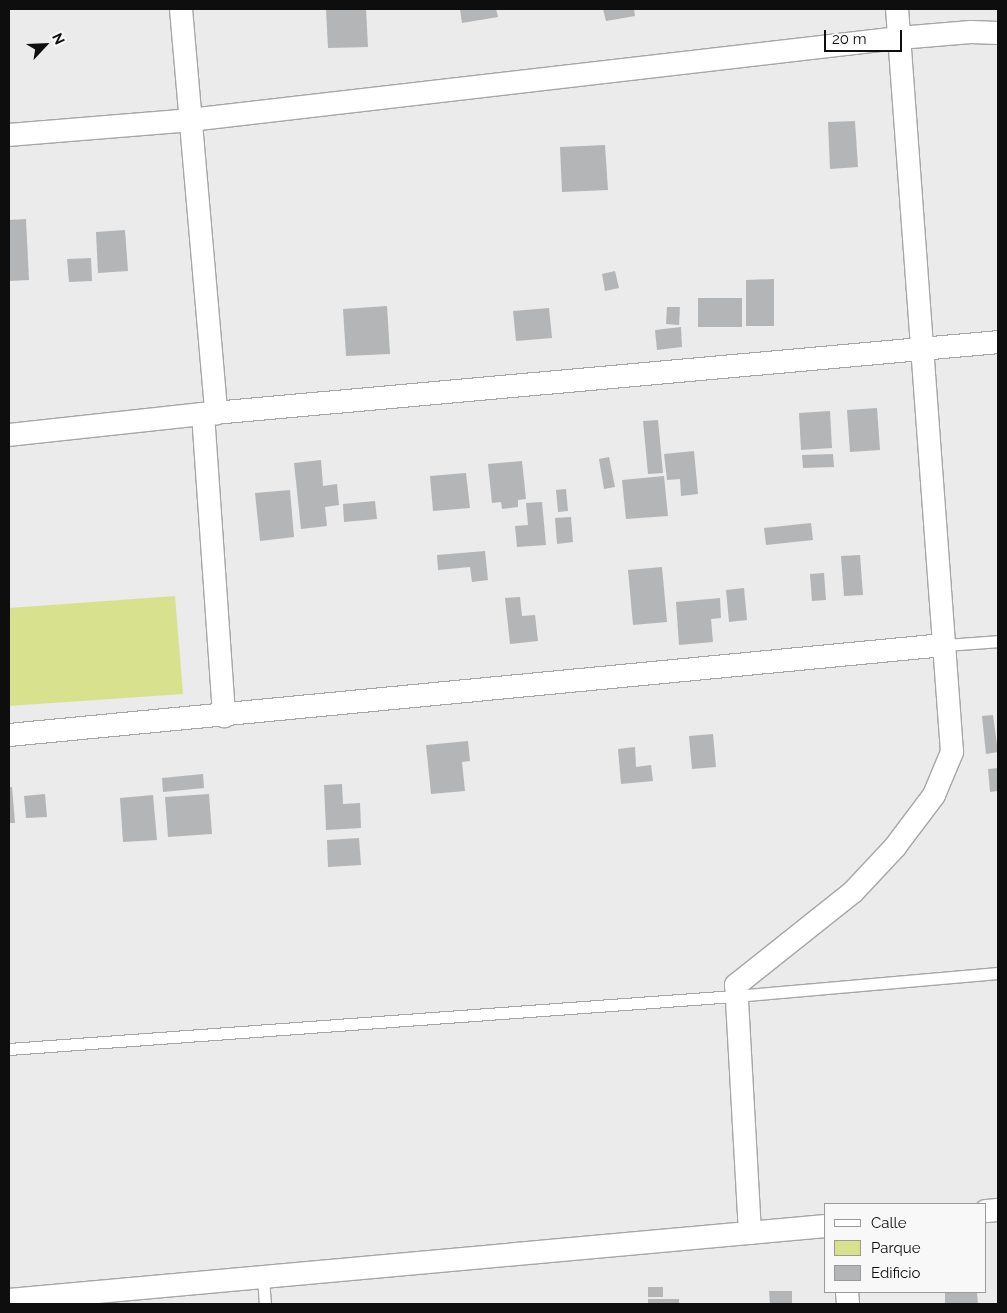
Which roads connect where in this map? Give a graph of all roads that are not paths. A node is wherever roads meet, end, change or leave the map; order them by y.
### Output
1 (181, 9) edge
2 (897, 9) edge
3 (998, 33) edge
4 (899, 38) junction
5 (190, 120) junction
6 (9, 135) edge
7 (998, 342) edge
8 (922, 349) junction
9 (209, 413) junction
10 (9, 435) edge
11 (998, 641) edge
12 (944, 645) junction
13 (224, 716) junction
14 (9, 735) edge
15 (998, 973) edge
16 (736, 996) junction
17 (9, 1049) edge
18 (824, 1226) edge
19 (750, 1233) junction
20 (263, 1277) junction
21 (9, 1300) edge
22 (265, 1304) edge

1 - 5 street
2 - 4 street
3 - 4 street
4 - 5 street
4 - 8 street
5 - 6 street
5 - 9 street
7 - 8 street
8 - 9 street
8 - 12 street
9 - 10 street
9 - 13 street
11 - 12 lane
12 - 13 street
12 - 16 street
13 - 14 street
15 - 16 lane
16 - 17 lane
16 - 19 street
18 - 19 street
19 - 20 street
20 - 21 street
20 - 22 lane

